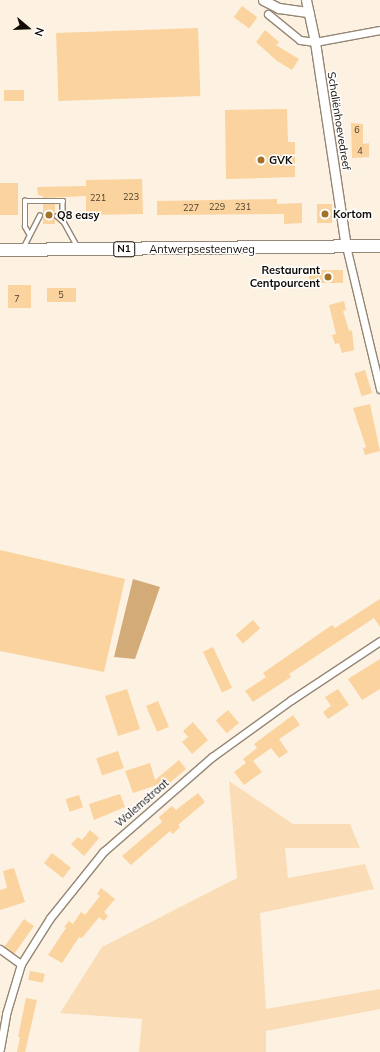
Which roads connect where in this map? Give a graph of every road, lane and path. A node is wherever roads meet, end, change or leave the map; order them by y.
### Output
1 (263, 0) edge
2 (306, 0) edge
3 (309, 12) junction
4 (268, 14) dead end
5 (380, 30) edge
6 (315, 42) junction
7 (40, 216) dead end
8 (57, 216) dead end
9 (63, 221) junction
10 (29, 234) junction
11 (346, 246) junction
12 (380, 246) edge
13 (0, 250) edge
14 (23, 250) junction
15 (79, 250) junction
16 (380, 389) edge
17 (380, 641) edge
18 (0, 949) edge
19 (21, 964) junction
20 (0, 1049) edge

1 - 3 street
2 - 3 street, Schaliënhoevedreef
3 - 6 street, Schaliënhoevedreef
4 - 6 street
5 - 6 street
6 - 11 street, Schaliënhoevedreef
7 - 10 lane
8 - 9 lane
9 - 10 lane
9 - 15 lane
10 - 14 lane
11 - 12 main road, Antwerpsesteenweg / N1
11 - 15 main road, Antwerpsesteenweg / N1
11 - 16 street
13 - 14 main road, Antwerpsesteenweg / N1
14 - 15 main road, Antwerpsesteenweg / N1
17 - 19 street, Walemstraat
18 - 19 street
19 - 20 street, Walemstraat

